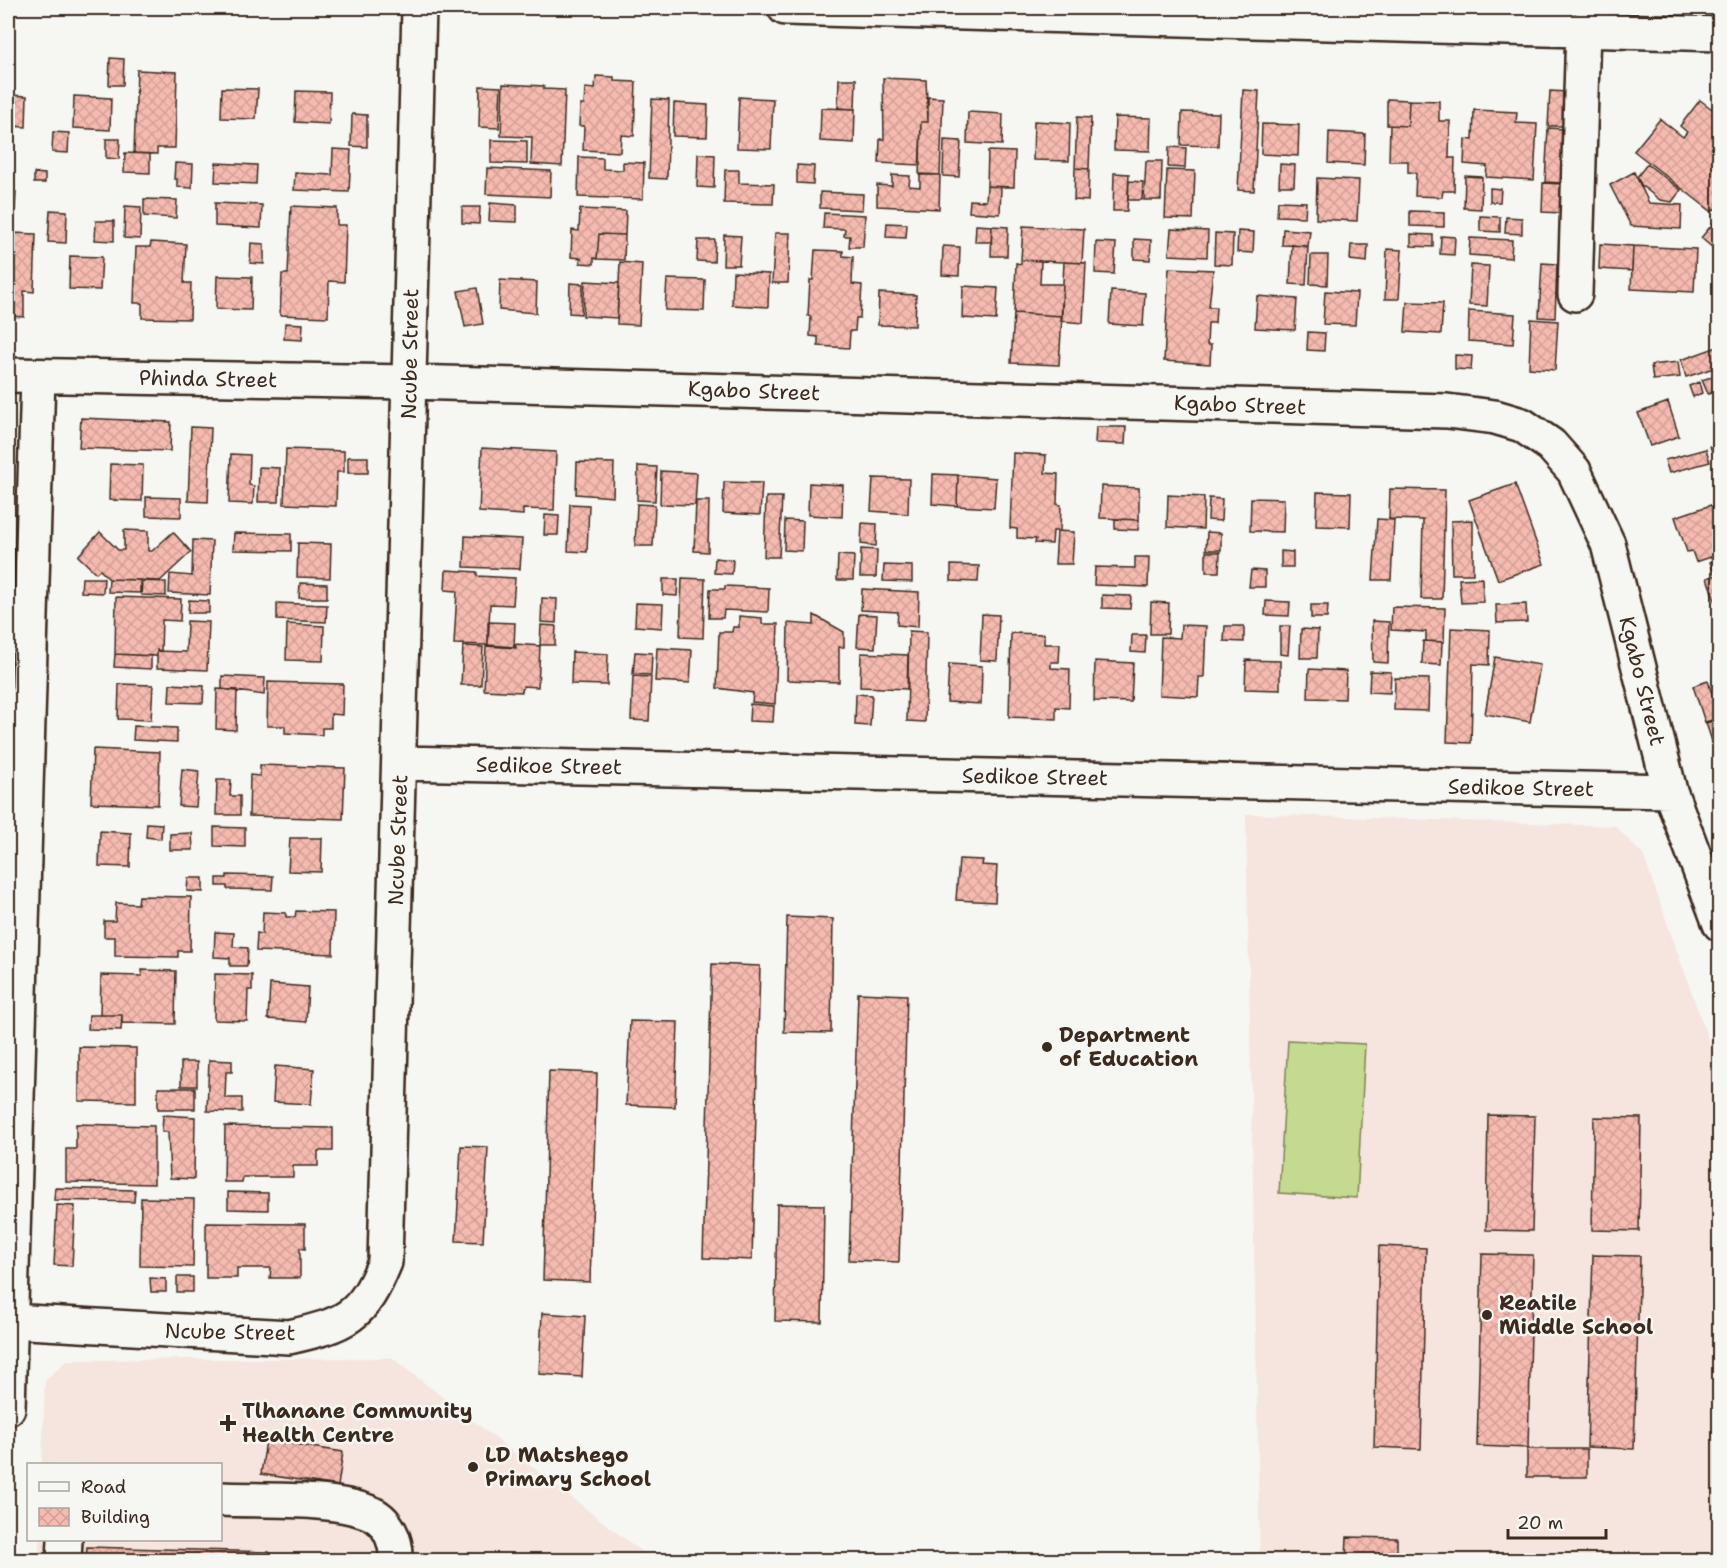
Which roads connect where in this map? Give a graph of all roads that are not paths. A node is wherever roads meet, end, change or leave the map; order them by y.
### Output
1 (419, 8) edge
2 (784, 8) edge
3 (855, 9) edge
4 (1220, 14) edge
5 (1583, 28) junction
6 (1719, 34) edge
7 (1575, 294) dead end
8 (22, 376) edge
9 (409, 382) junction
10 (400, 763) junction
11 (1670, 791) junction
12 (1719, 924) edge
13 (10, 1321) junction
14 (8, 1408) edge
15 (222, 1499) edge
16 (65, 1541) edge
17 (64, 1560) edge
18 (396, 1560) edge

1 - 9 street, Ncube Street
2 - 3 street
3 - 4 street
4 - 5 street
5 - 6 street
5 - 7 street
8 - 9 street, Phinda Street
8 - 13 street
9 - 10 street, Ncube Street
9 - 11 street, Kgabo Street
10 - 11 street, Sedikoe Street
10 - 13 street, Ncube Street
11 - 12 street, Kgabo Street
13 - 14 street
15 - 18 street
16 - 17 street

